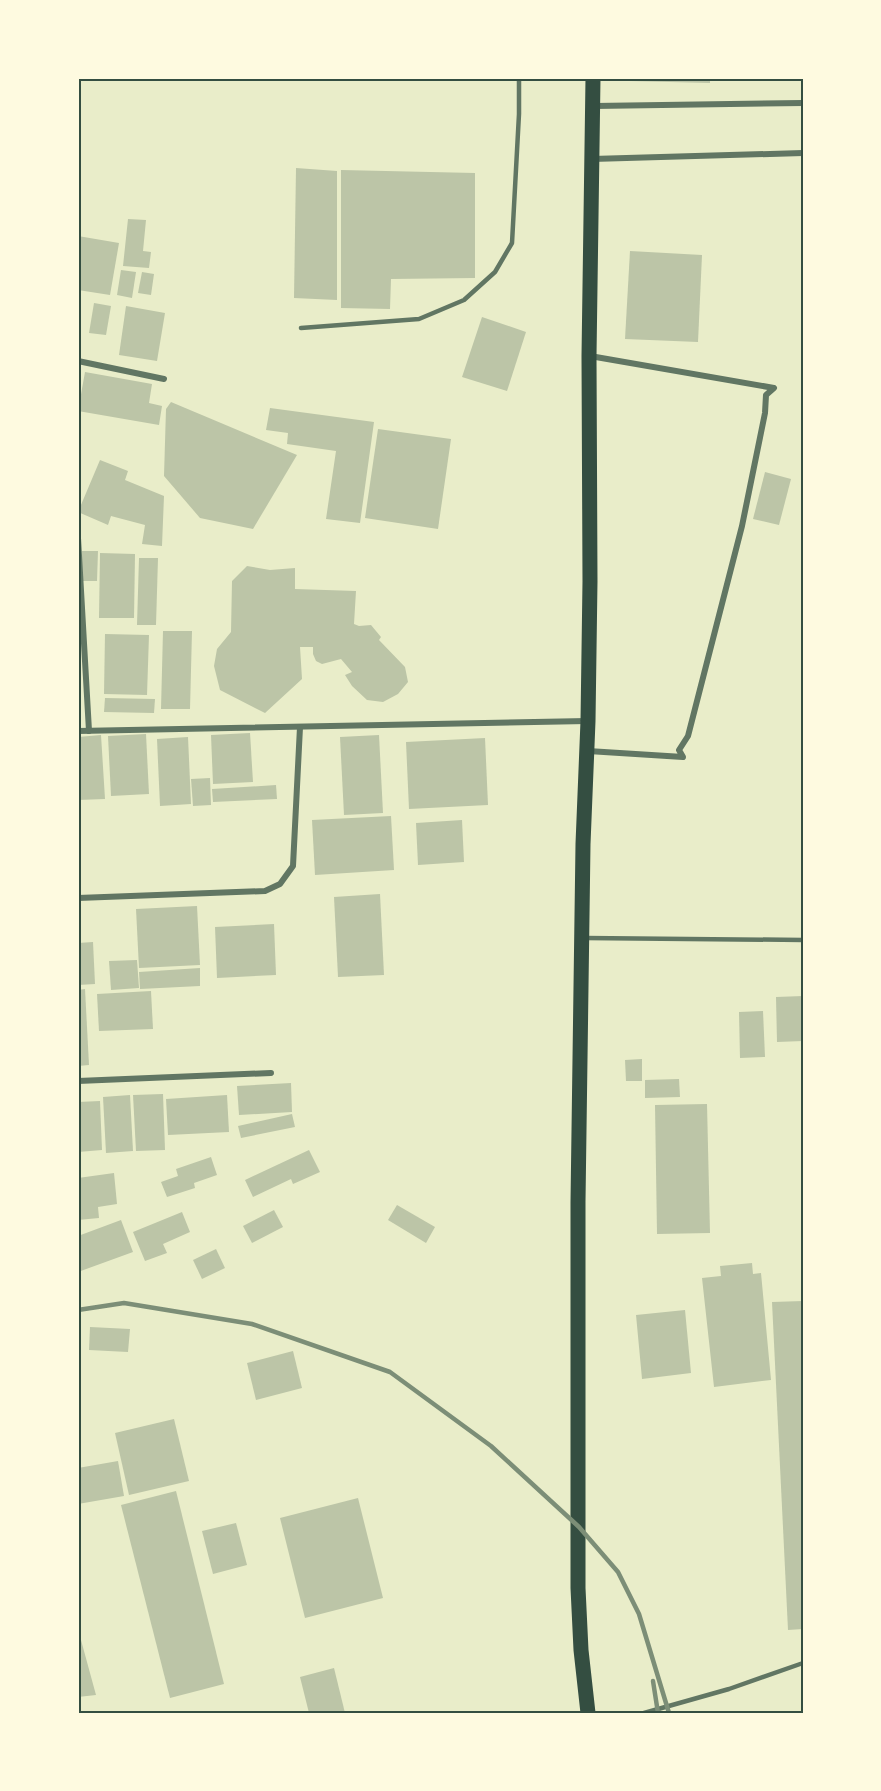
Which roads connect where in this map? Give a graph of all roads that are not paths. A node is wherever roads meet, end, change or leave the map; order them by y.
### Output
1 (519, 78) edge
2 (591, 79) edge
3 (803, 103) edge
4 (591, 106) junction
5 (803, 153) edge
6 (591, 159) junction
7 (301, 328) dead end
8 (589, 356) junction
9 (78, 361) edge
10 (164, 379) dead end
11 (78, 538) edge
12 (588, 721) junction
13 (300, 727) junction
14 (78, 731) edge
15 (89, 731) junction
16 (585, 751) junction
17 (78, 898) edge
18 (582, 938) junction
19 (803, 939) edge
20 (271, 1073) dead end
21 (78, 1080) edge
22 (803, 1663) edge
23 (588, 1713) edge
24 (644, 1713) edge

1 - 7 lane
2 - 4 main road
3 - 4 street
4 - 6 main road
5 - 6 street
6 - 8 main road
8 - 12 main road
8 - 16 street
9 - 10 street
11 - 15 street
12 - 13 street
12 - 16 main road
13 - 15 street
13 - 17 street
14 - 15 street
16 - 18 main road
18 - 19 lane
18 - 23 main road
20 - 21 street
22 - 24 lane

